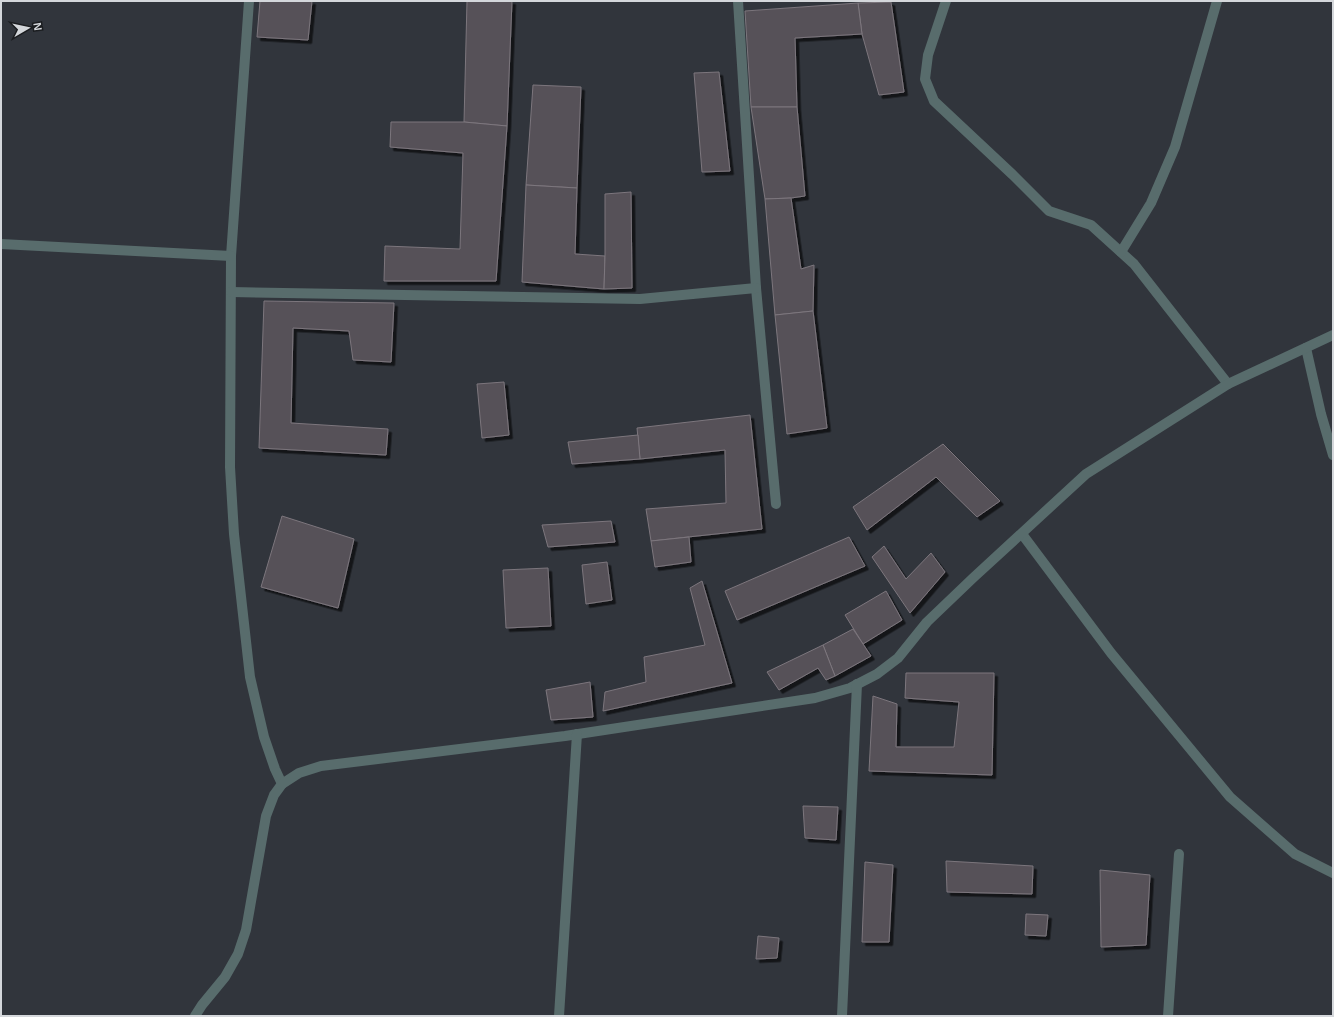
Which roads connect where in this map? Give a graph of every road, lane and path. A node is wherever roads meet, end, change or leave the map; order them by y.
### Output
1 (249, 1) edge
2 (738, 1) edge
3 (946, 1) edge
4 (1217, 1) edge
5 (1, 244) edge
6 (1121, 252) junction
7 (231, 256) junction
8 (756, 288) junction
9 (231, 292) junction
10 (1333, 335) edge
11 (1306, 348) junction
12 (1228, 384) junction
13 (1333, 455) edge
14 (776, 504) dead end
15 (1022, 534) junction
16 (857, 684) junction
17 (577, 734) junction
18 (282, 784) junction
19 (1179, 854) dead end
20 (1333, 872) edge
21 (195, 1016) edge
22 (559, 1016) edge
23 (842, 1016) edge
24 (1168, 1016) edge

1 - 7 street
2 - 8 street
3 - 6 street
4 - 6 street
5 - 7 street
6 - 12 street
7 - 9 street
8 - 9 street
8 - 14 street
9 - 18 street
10 - 11 street
11 - 12 street
11 - 13 street
12 - 15 street
15 - 16 street
15 - 20 street
16 - 17 street
16 - 23 street
17 - 18 street
17 - 22 street
18 - 21 street
19 - 24 street

